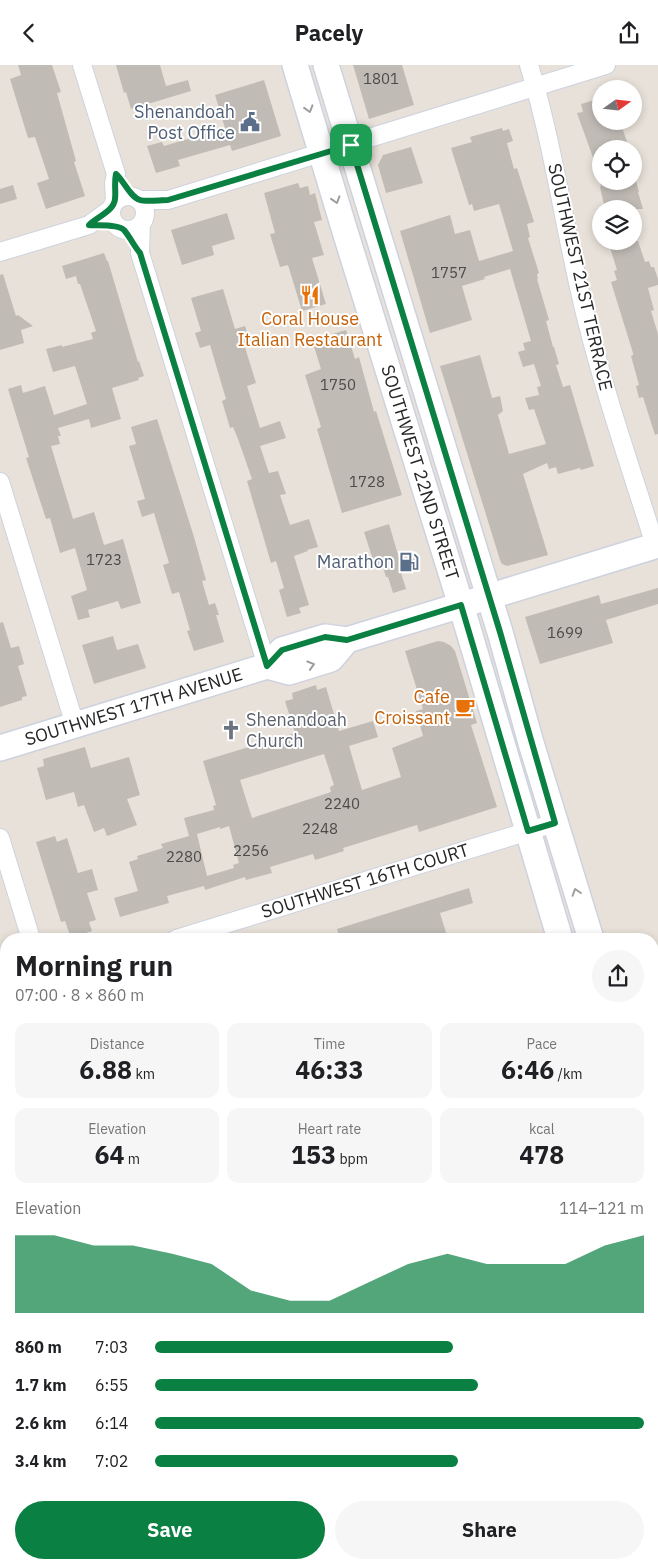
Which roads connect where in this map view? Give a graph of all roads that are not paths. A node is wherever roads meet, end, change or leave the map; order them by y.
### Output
1 (82, 65) edge
2 (295, 65) edge
3 (326, 65) edge
4 (529, 65) edge
5 (606, 65) edge
6 (535, 87) junction
7 (351, 145) junction
8 (322, 153) junction
9 (116, 174) junction
10 (113, 205) junction
11 (140, 209) junction
12 (89, 225) junction
13 (121, 228) junction
14 (0, 252) edge
15 (140, 253) junction
16 (0, 482) edge
17 (657, 545) edge
18 (490, 597) junction
19 (461, 605) junction
20 (267, 666) junction
21 (75, 725) junction
22 (0, 748) edge
23 (555, 823) junction
24 (528, 831) junction
25 (0, 838) edge
26 (29, 933) edge
27 (196, 933) edge
28 (558, 933) edge
29 (588, 933) edge

1 - 9 street
2 -> 8 main road, SOUTHWEST 22ND STREET
3 - 7 main road, SOUTHWEST 22ND STREET
4 - 6 street, SOUTHWEST 21ST TERRACE
5 - 6 street
6 - 7 street
6 - 17 street, SOUTHWEST 21ST TERRACE
7 - 8 street
7 - 18 main road, SOUTHWEST 22ND STREET
8 - 11 street
8 -> 19 main road, SOUTHWEST 22ND STREET
9 - 10 street
9 - 11 street
10 - 11 street
10 - 12 street
10 - 13 street
11 - 13 street
11 - 15 street
12 - 13 street
12 - 14 street
13 - 15 street
15 - 20 street
16 - 21 street
17 - 18 main road, SOUTHWEST 17TH AVENUE
18 - 19 main road, SOUTHWEST 17TH AVENUE
18 - 23 main road, SOUTHWEST 22ND STREET
19 - 20 main road, SOUTHWEST 17TH AVENUE
19 - 24 main road, SOUTHWEST 22ND STREET
20 - 21 main road, SOUTHWEST 17TH AVENUE
21 - 22 main road, SOUTHWEST 17TH AVENUE
23 - 24 street, SOUTHWEST 16TH COURT
29 -> 23 main road, SOUTHWEST 22ND STREET
24 - 27 street, SOUTHWEST 16TH COURT
24 - 28 main road, SOUTHWEST 22ND STREET
25 - 26 street

